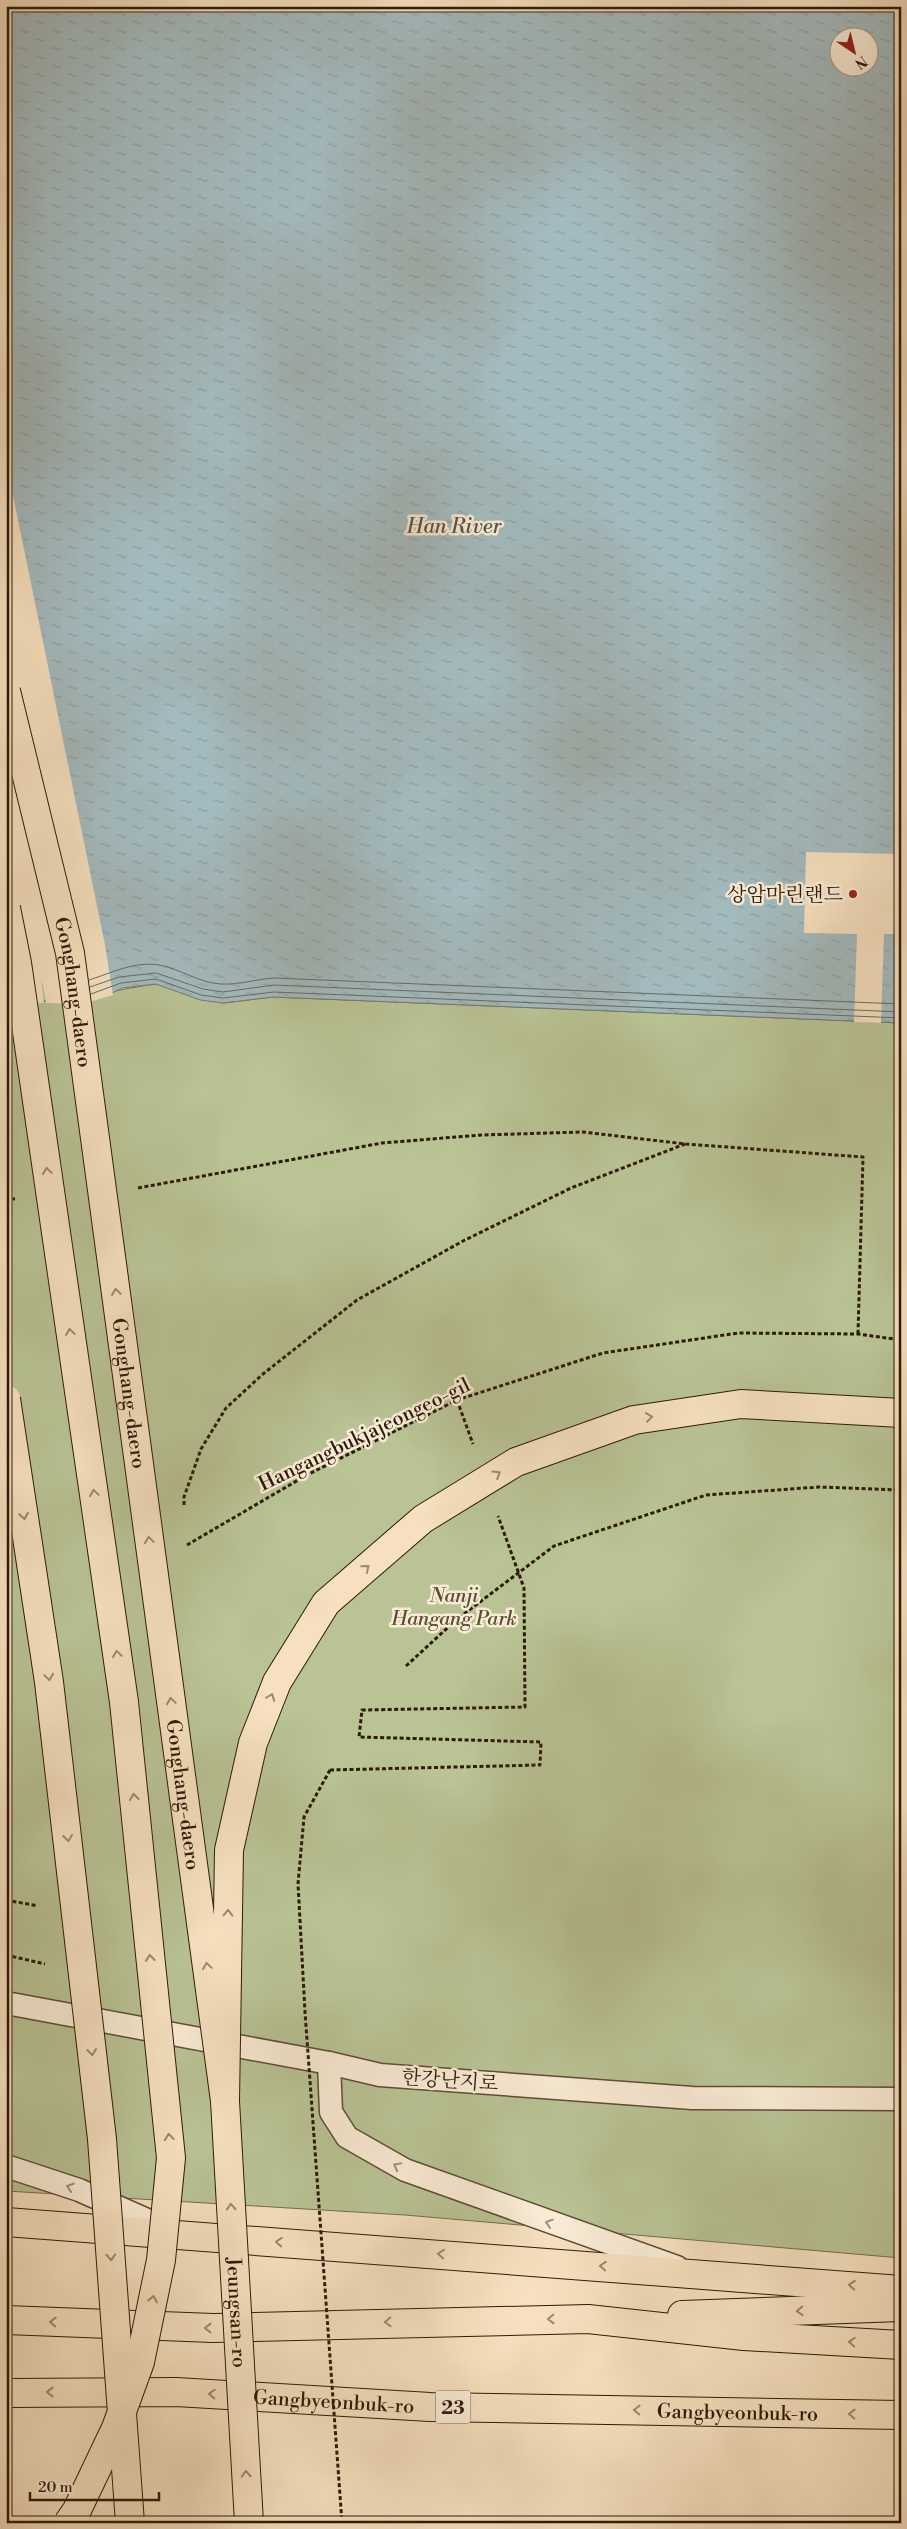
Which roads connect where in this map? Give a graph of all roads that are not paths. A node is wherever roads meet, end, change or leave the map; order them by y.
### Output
1 (6, 691) edge
2 (6, 908) edge
3 (6, 1399) edge
4 (901, 1413) edge
5 (6, 2003) edge
6 (329, 2063) junction
7 (901, 2099) edge
8 (225, 2101) junction
9 (6, 2166) edge
10 (6, 2222) edge
11 (179, 2234) junction
12 (695, 2273) junction
13 (901, 2290) edge
14 (901, 2307) edge
15 (588, 2319) junction
16 (6, 2320) edge
17 (901, 2345) edge
18 (6, 2392) edge
19 (901, 2415) edge
20 (68, 2523) edge
21 (130, 2523) edge
22 (249, 2523) edge

8 -> 1 main road, Gonghang-daero, bridge
20 -> 2 main road, bridge
3 -> 21 main road, bridge
8 -> 4 main road, bridge
5 - 6 lane, 한강난지로
6 - 7 lane, 한강난지로
12 -> 6 lane
22 -> 8 main road, Jeungsan-ro, bridge
11 -> 9 lane
10 - 11 main road
12 -> 11 main road
13 -> 12 main road
14 -> 15 main road
15 -> 16 main road
17 -> 15 main road
19 -> 18 main road, Gangbyeonbuk-ro / 23

